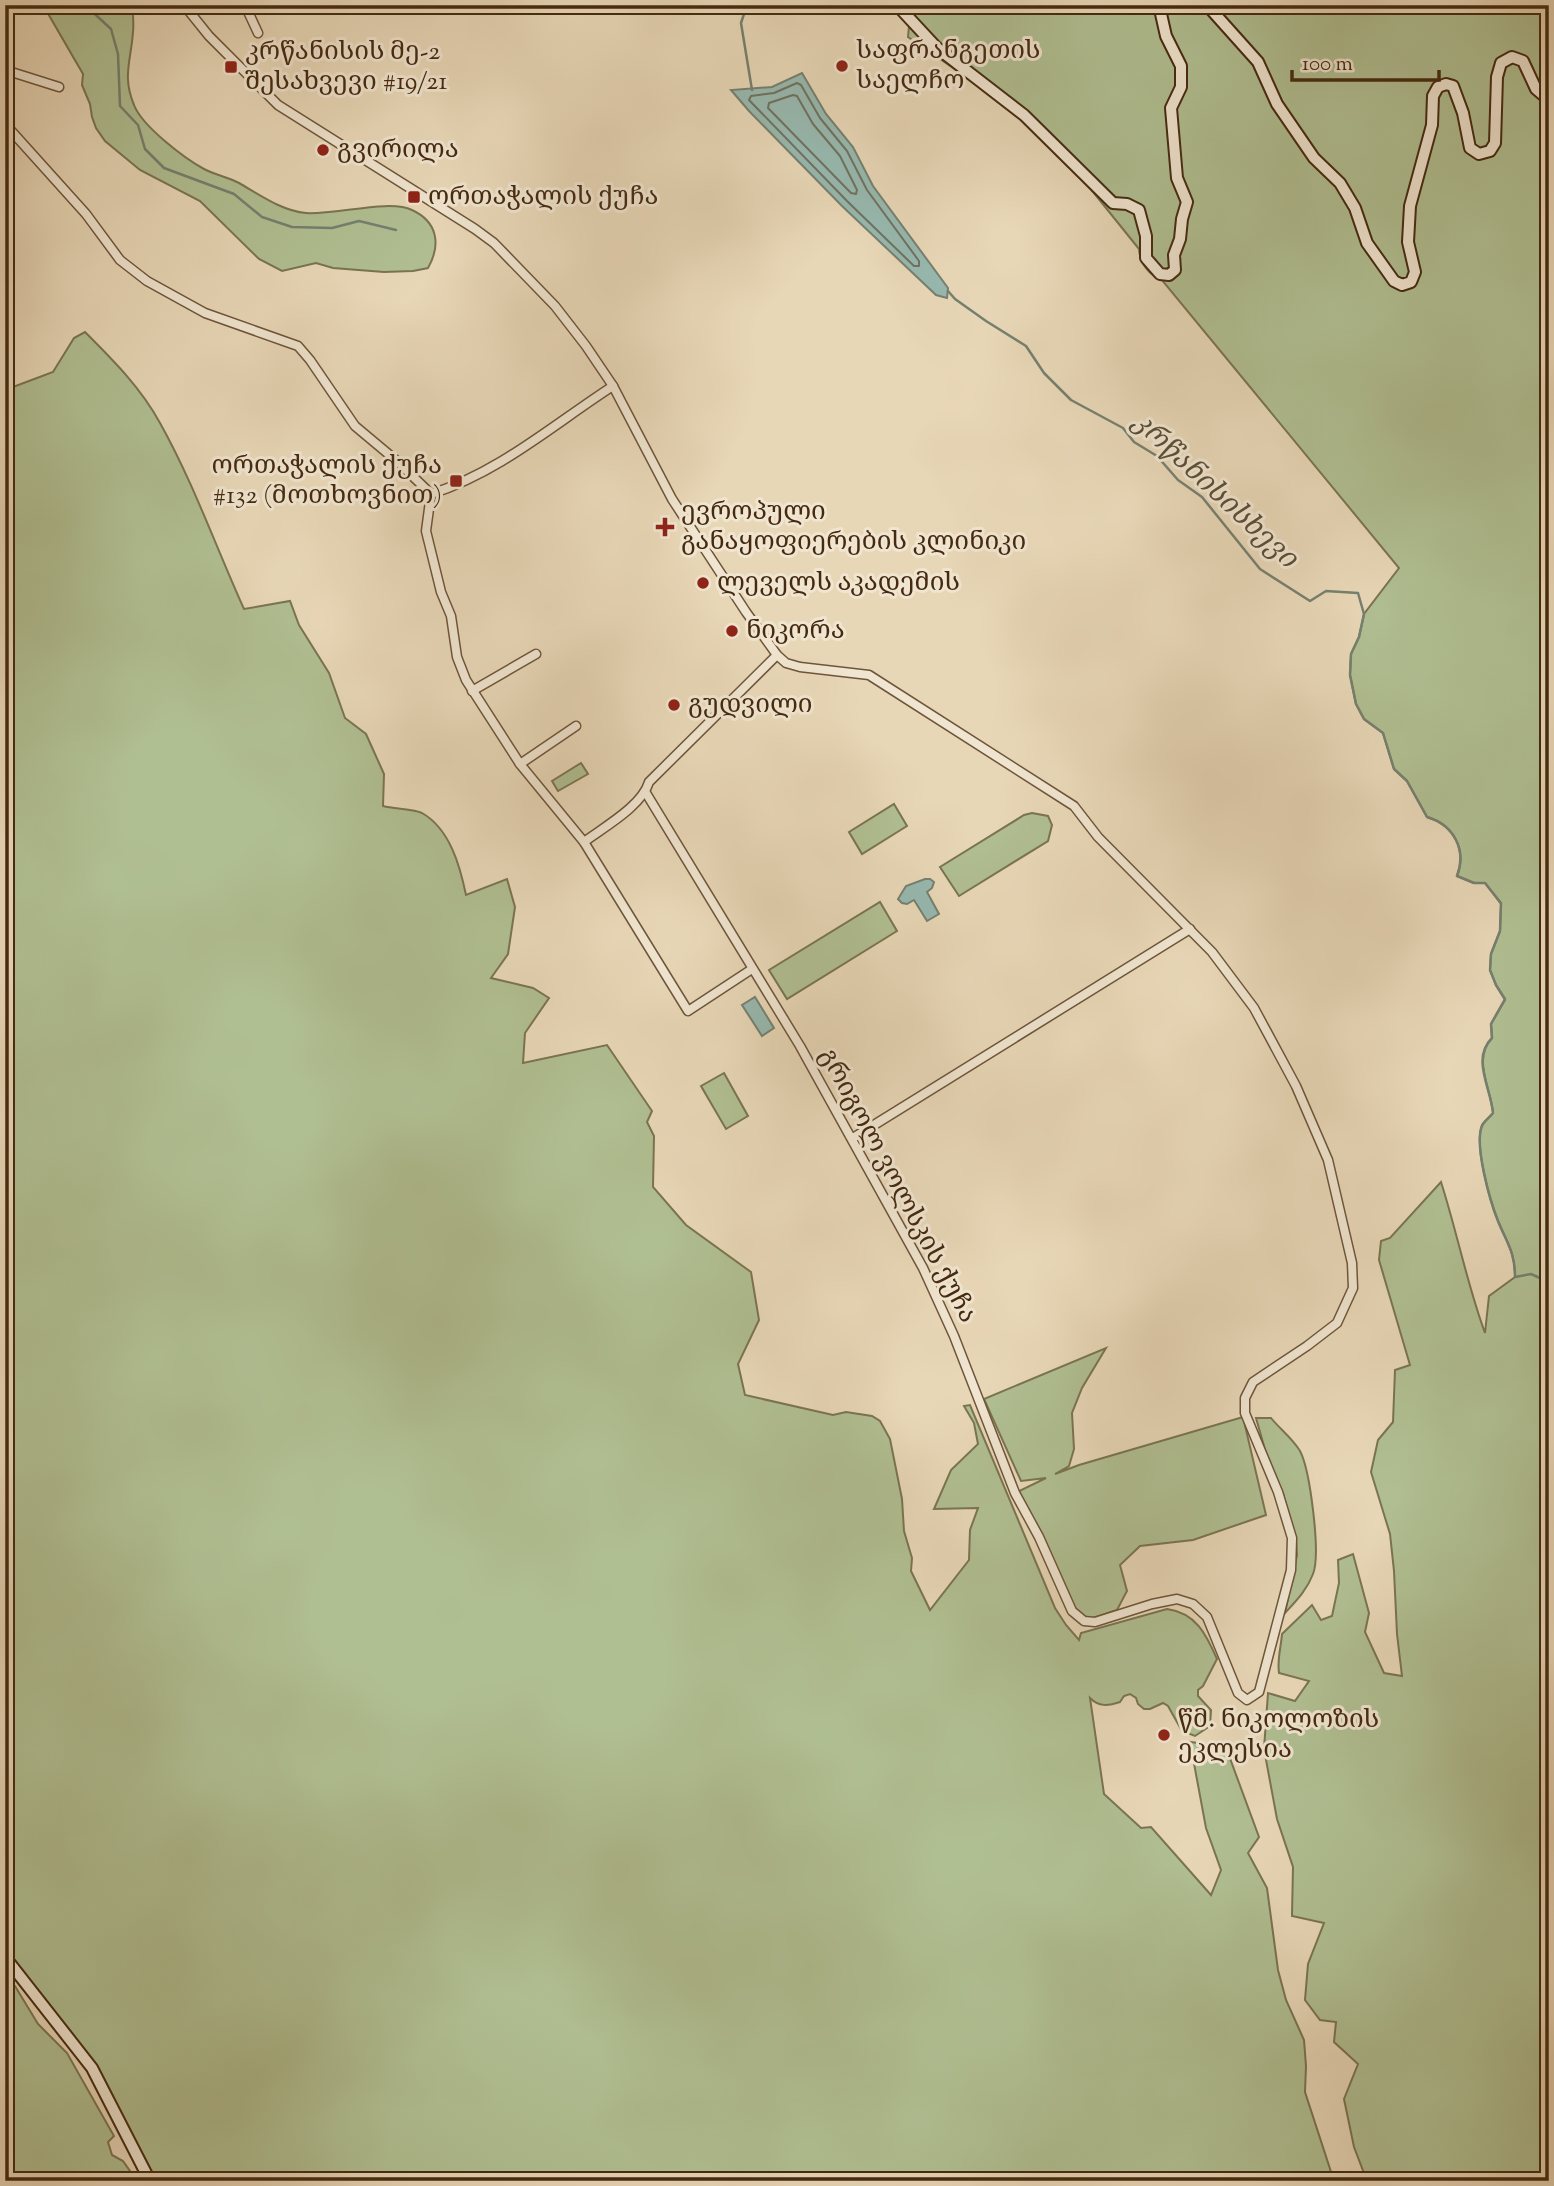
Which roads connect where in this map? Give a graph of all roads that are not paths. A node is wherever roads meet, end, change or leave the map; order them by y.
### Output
1 (184, 5) edge
2 (244, 5) edge
3 (897, 5) edge
4 (1159, 5) edge
5 (1207, 5) edge
6 (258, 33) dead end
7 (5, 71) edge
8 (59, 87) dead end
9 (1549, 100) edge
10 (5, 124) edge
11 (613, 386) junction
12 (431, 494) junction
13 (536, 654) dead end
14 (777, 655) junction
15 (472, 691) junction
16 (576, 726) dead end
17 (520, 764) junction
18 (646, 793) junction
19 (584, 842) junction
20 (1190, 929) junction
21 (752, 968) junction
22 (853, 1138) junction
23 (5, 1957) edge
24 (150, 2181) edge

1 - 11 street
2 - 6 street
3 - 4 street
5 - 9 street
7 - 8 street
10 - 12 street
11 - 12 street
11 - 14 street
12 - 15 street
13 - 15 street
14 - 18 street
14 - 20 street
15 - 17 street
16 - 17 street
17 - 19 street
18 - 19 street
18 - 21 street, გრიგოლ ვოლსკის ქუჩა
19 - 21 street
20 - 22 street
20 - 22 street, გრიგოლ ვოლსკის ქუჩა
21 - 22 street, გრიგოლ ვოლსკის ქუჩა
23 - 24 street

